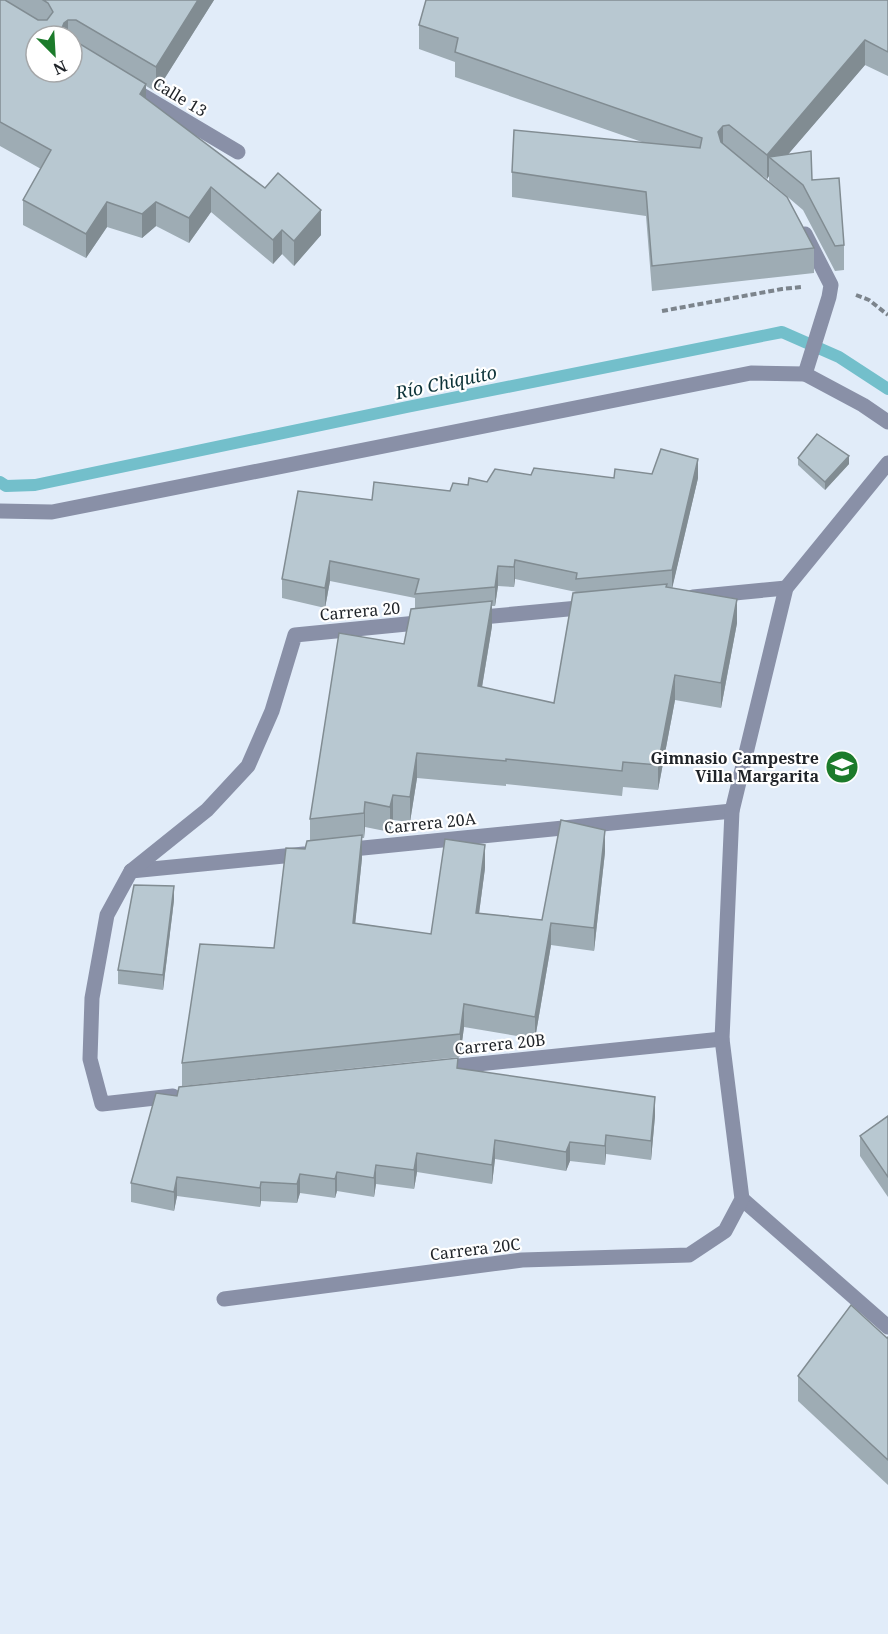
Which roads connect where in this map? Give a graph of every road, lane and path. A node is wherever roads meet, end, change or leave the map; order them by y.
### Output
1 (121, 82) edge
2 (238, 152) dead end
3 (800, 225) edge
4 (830, 291) junction
5 (662, 311) dead end
6 (888, 315) edge
7 (806, 374) junction
8 (888, 422) edge
9 (888, 463) edge
10 (0, 511) edge
11 (786, 588) junction
12 (681, 598) edge
13 (599, 606) edge
14 (732, 811) junction
15 (131, 871) junction
16 (722, 1039) junction
17 (424, 1070) edge
18 (186, 1095) edge
19 (742, 1199) junction
20 (224, 1299) dead end
21 (888, 1327) edge

1 - 2 street, Calle 13
3 - 4 street
4 - 5 path
4 - 6 path
4 - 7 street
7 - 8 street
7 - 10 street
9 - 11 street
11 - 12 street
11 - 14 street
13 - 15 street, Carrera 20
14 - 15 street, Carrera 20A
14 - 16 street
15 - 18 street
16 - 17 street, Carrera 20B
16 - 19 street
19 - 20 street, Carrera 20C
19 - 21 street

